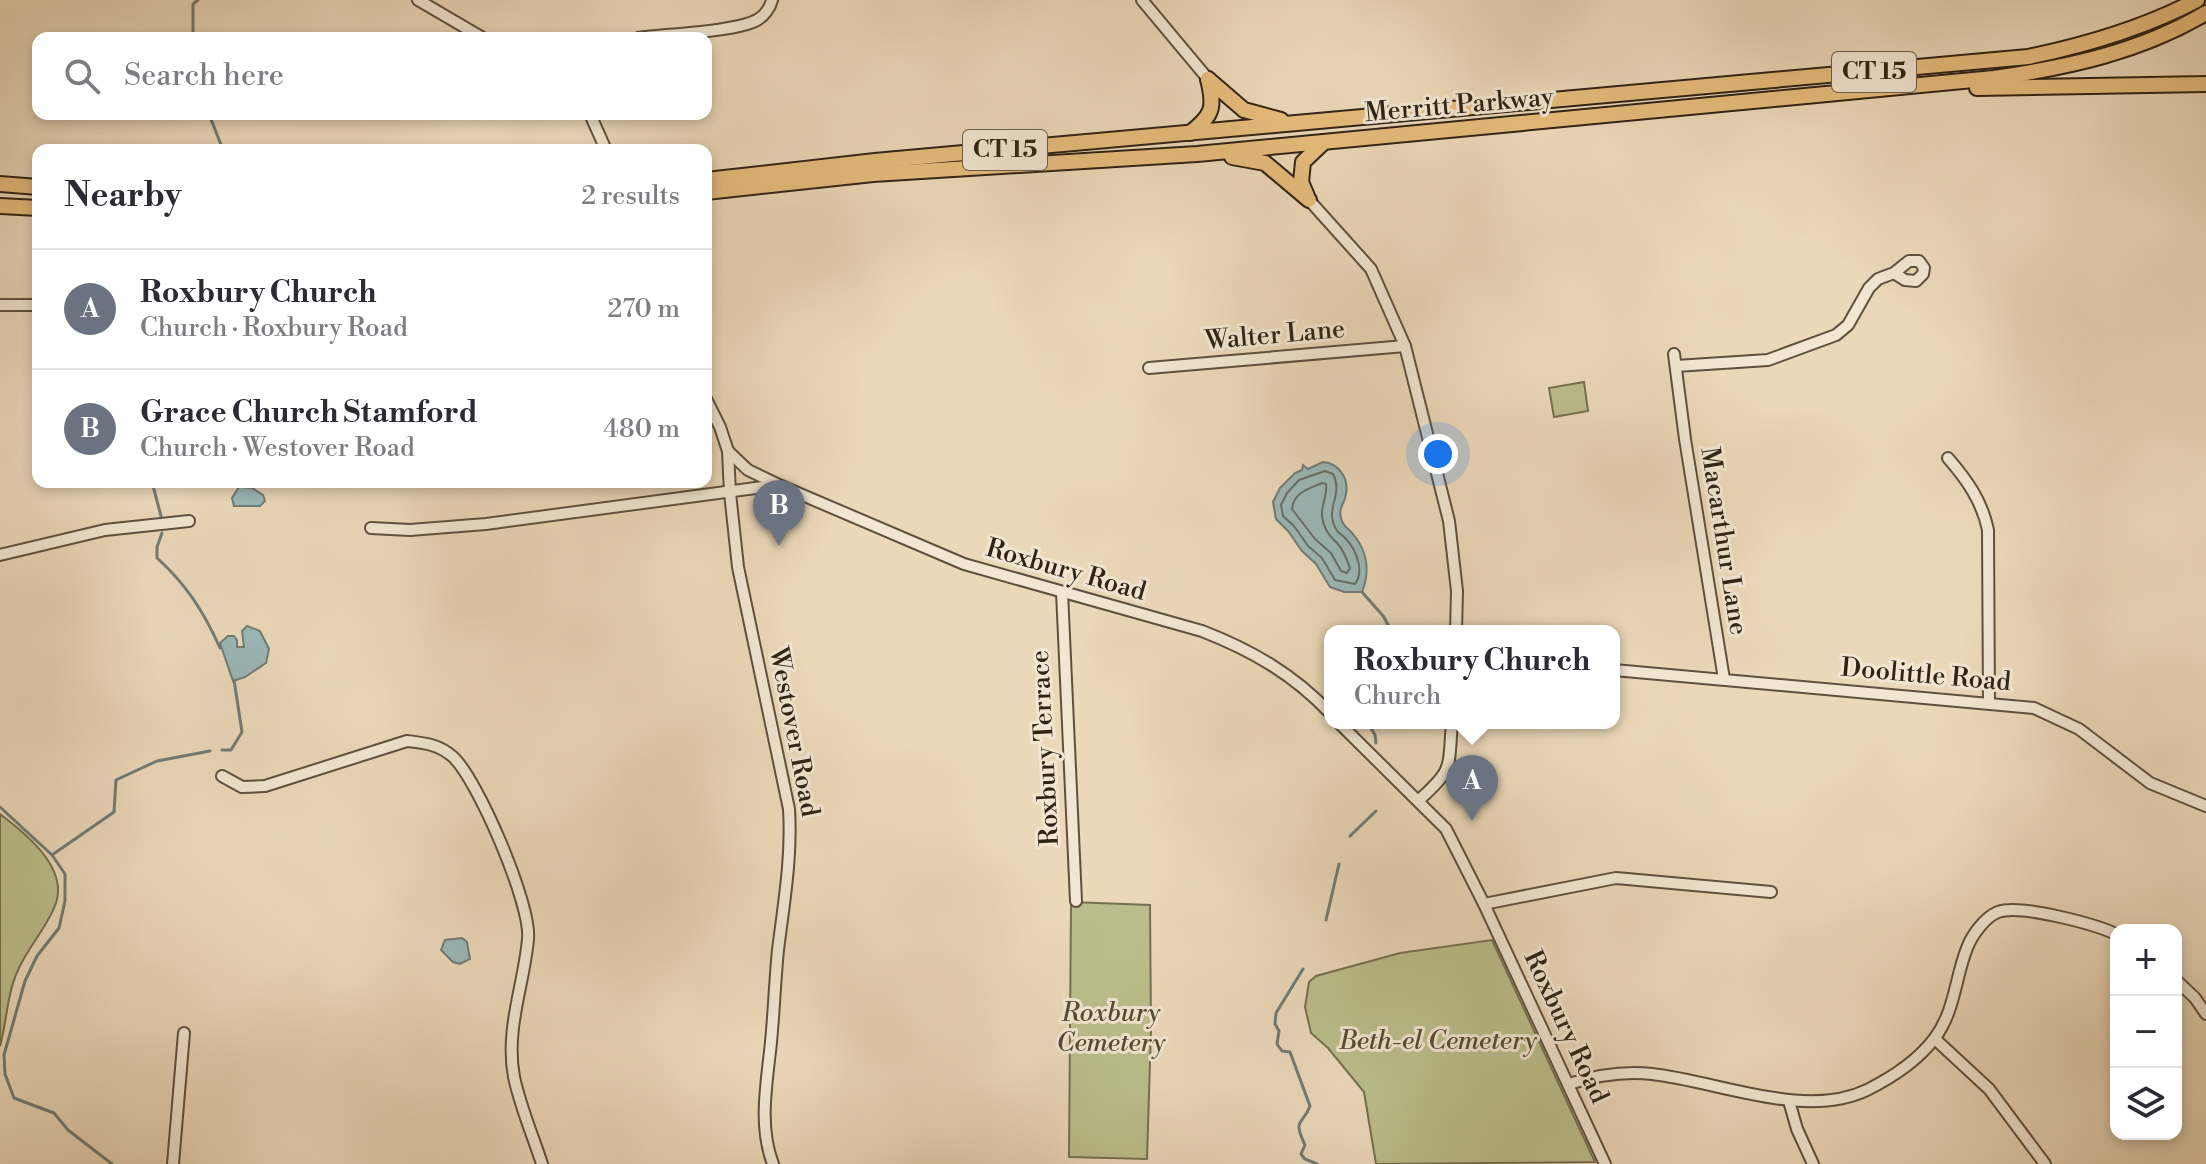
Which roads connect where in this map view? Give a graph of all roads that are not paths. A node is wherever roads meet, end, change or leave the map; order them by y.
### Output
1 (418, 0) edge
2 (772, 0) edge
3 (1142, 0) edge
4 (2197, 0) edge
5 (2206, 13) edge
6 (473, 32) edge
7 (688, 32) edge
8 (1208, 79) junction
9 (2206, 84) edge
10 (1896, 89) junction
11 (593, 120) edge
12 (1305, 123) junction
13 (1189, 133) junction
14 (1324, 142) junction
15 (603, 144) edge
16 (1197, 154) junction
17 (712, 179) edge
18 (0, 184) edge
19 (32, 187) edge
20 (712, 191) edge
21 (1309, 200) junction
22 (0, 206) edge
23 (32, 208) edge
24 (1894, 273) dead end
25 (0, 305) edge
26 (32, 305) edge
27 (1405, 346) junction
28 (1149, 368) dead end
29 (712, 411) edge
30 (728, 451) junction
31 (1948, 458) dead end
32 (779, 485) junction
33 (730, 493) junction
34 (189, 521) dead end
35 (371, 528) dead end
36 (0, 555) edge
37 (1062, 592) junction
38 (1456, 625) edge
39 (1620, 670) edge
40 (1724, 679) junction
41 (1989, 703) junction
42 (1324, 707) edge
43 (1345, 729) edge
44 (1451, 729) edge
45 (222, 776) dead end
46 (1419, 800) junction
47 (2206, 806) edge
48 (1771, 892) dead end
49 (1076, 901) dead end
50 (1484, 904) junction
51 (2110, 932) edge
52 (2182, 986) edge
53 (2206, 1014) edge
54 (184, 1033) dead end
55 (1935, 1039) junction
56 (1569, 1084) junction
57 (1789, 1101) junction
58 (173, 1164) edge
59 (542, 1164) edge
60 (773, 1164) edge
61 (1605, 1164) edge
62 (1813, 1164) edge
63 (2045, 1164) edge

1 - 6 street
2 - 7 street
3 - 8 street
4 - 12 highway, Merritt Parkway / CT 15
5 - 10 highway, Merritt Parkway / CT 15
8 - 12 highway
8 - 13 highway
9 - 10 highway
10 - 14 highway, Merritt Parkway / CT 15
11 - 15 street
12 - 13 highway, Merritt Parkway / CT 15
13 - 17 highway, Merritt Parkway / CT 15
14 - 16 highway, Merritt Parkway / CT 15
14 - 21 highway
16 - 20 highway, Merritt Parkway / CT 15
16 - 21 highway
18 - 19 highway
21 - 27 street
22 - 23 highway
24 - 40 street, Macarthur Lane
25 - 26 street
27 - 28 street, Walter Lane
27 - 38 street
29 - 30 street
30 - 32 street, Roxbury Road
30 - 33 street, Westover Road
31 - 41 street
32 - 33 street
32 - 37 street, Roxbury Road
33 - 35 street
33 - 60 street, Westover Road
34 - 36 street
37 - 42 street, Roxbury Road
37 - 49 street, Roxbury Terrace
39 - 40 street, Doolittle Road
40 - 41 street, Doolittle Road
41 - 47 street, Doolittle Road
43 - 46 street, Roxbury Road
44 - 46 street
45 - 59 street
46 - 50 street, Roxbury Road
48 - 50 street
50 - 56 street, Roxbury Road
51 - 55 street
52 - 53 street
54 - 58 street
55 - 57 street
55 - 63 street
56 - 57 street
56 - 61 street, Roxbury Road
57 - 62 street

